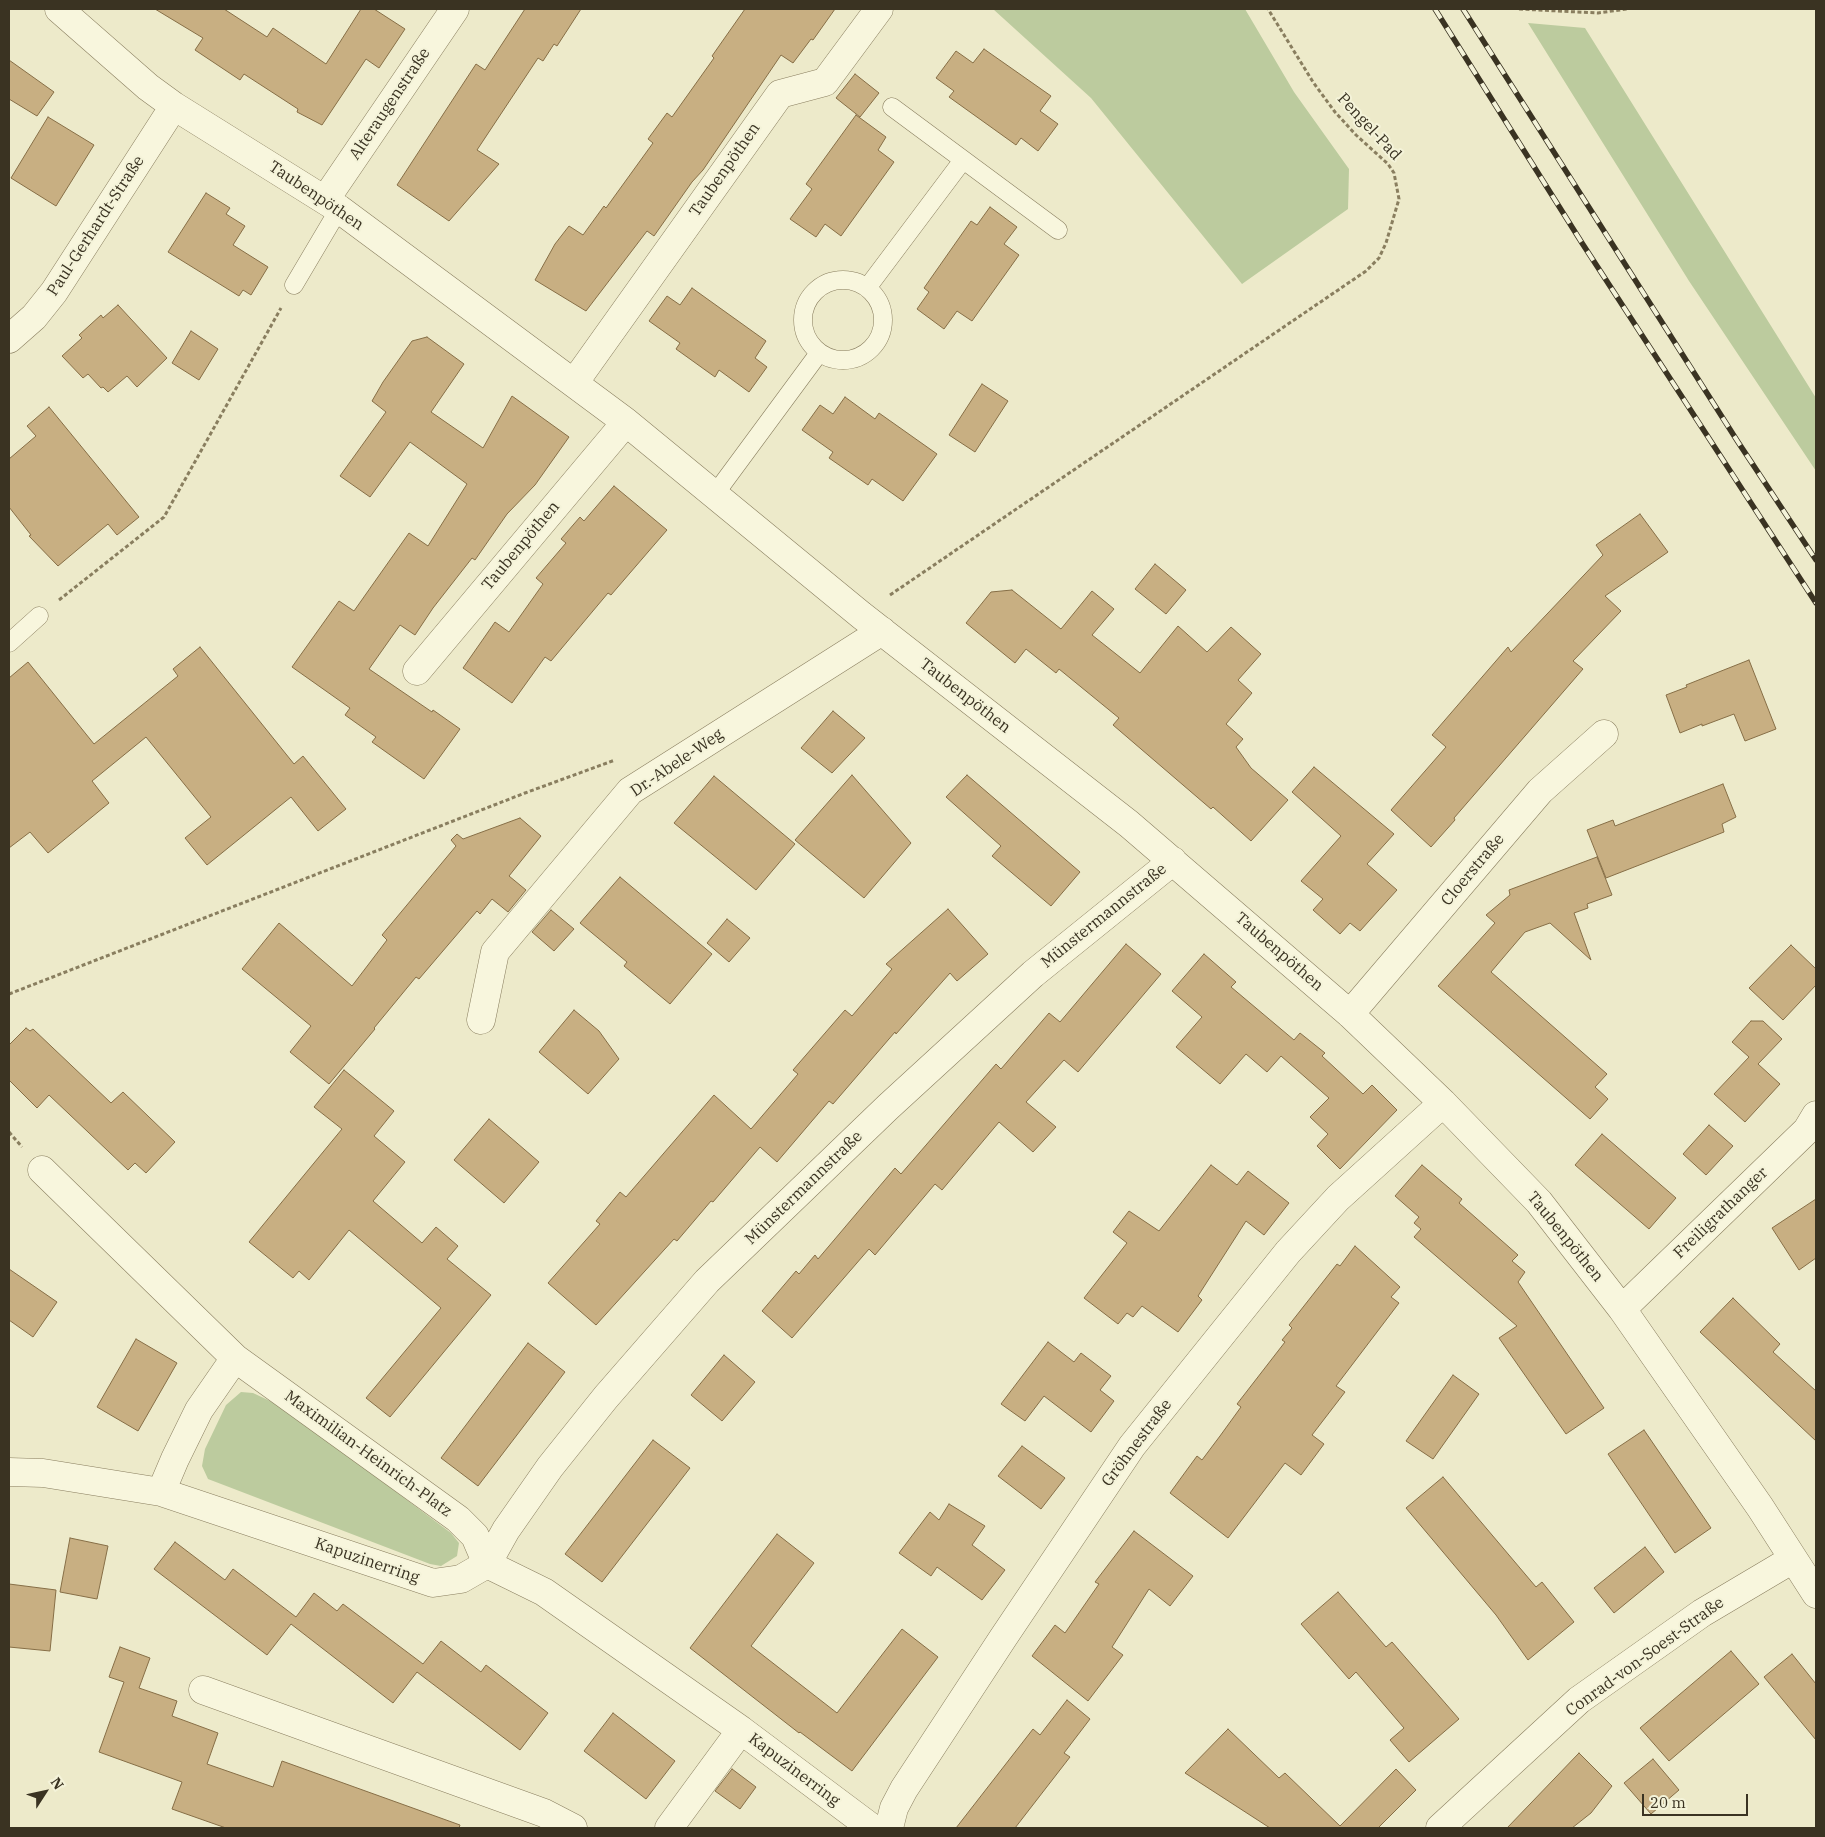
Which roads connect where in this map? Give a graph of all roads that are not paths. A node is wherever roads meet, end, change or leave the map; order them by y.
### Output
1 (59, 9) edge
2 (455, 9) edge
3 (878, 9) edge
4 (174, 106) junction
5 (892, 107) dead end
6 (963, 160) junction
7 (332, 205) junction
8 (1058, 230) dead end
9 (294, 285) road end
10 (867, 288) junction
11 (9, 339) edge
12 (819, 353) junction
13 (574, 383) junction
14 (626, 422) junction
15 (715, 494) junction
16 (39, 616) road end
17 (871, 623) junction
18 (9, 643) edge
19 (417, 671) dead end
20 (1604, 734) dead end
21 (1173, 861) junction
22 (1350, 1014) junction
23 (481, 1020) dead end
24 (1443, 1102) junction
25 (1816, 1115) edge
26 (42, 1170) dead end
27 (1622, 1309) junction
28 (235, 1358) junction
29 (9, 1472) edge
30 (161, 1492) junction
31 (1793, 1559) junction
32 (487, 1564) junction
33 (1816, 1594) edge
34 (202, 1690) dead end
35 (741, 1730) junction
36 (573, 1828) edge
37 (669, 1828) edge
38 (872, 1828) edge
39 (888, 1828) edge
40 (1440, 1828) edge

1 - 4 street, Taubenpöthen
2 - 7 street, Alteraugenstraße
3 - 13 street, Taubenpöthen
4 - 7 street, Taubenpöthen
4 - 11 street, Paul-Gerhardt-Straße
5 - 6 lane
6 - 8 lane
6 - 10 lane
7 - 9 lane
7 - 13 street, Taubenpöthen
10 - 12 lane
10 - 12 lane
12 - 15 lane
13 - 14 street, Taubenpöthen
14 - 15 street, Taubenpöthen
14 - 19 street, Taubenpöthen
15 - 17 street, Taubenpöthen
16 - 18 lane
17 - 21 street, Taubenpöthen
17 - 23 street, Dr.-Abele-Weg
20 - 22 street, Cloerstraße
21 - 22 street, Taubenpöthen
21 - 32 street, Münstermannstraße
22 - 24 street, Taubenpöthen
24 - 27 street, Taubenpöthen
24 - 39 street, Gröhnestraße
25 - 27 street, Freiligrathanger
26 - 28 street, Maximilian-Heinrich-Platz
27 - 31 street, Taubenpöthen
28 - 30 street
28 - 32 street, Maximilian-Heinrich-Platz
29 - 30 street, Kapuzinerring
30 - 32 street, Kapuzinerring
31 - 33 street, Taubenpöthen
31 - 40 street, Conrad-von-Soest-Straße
32 - 35 street, Kapuzinerring
34 - 36 street
35 - 37 street, Kapuzinerring
35 - 38 street, Kapuzinerring

